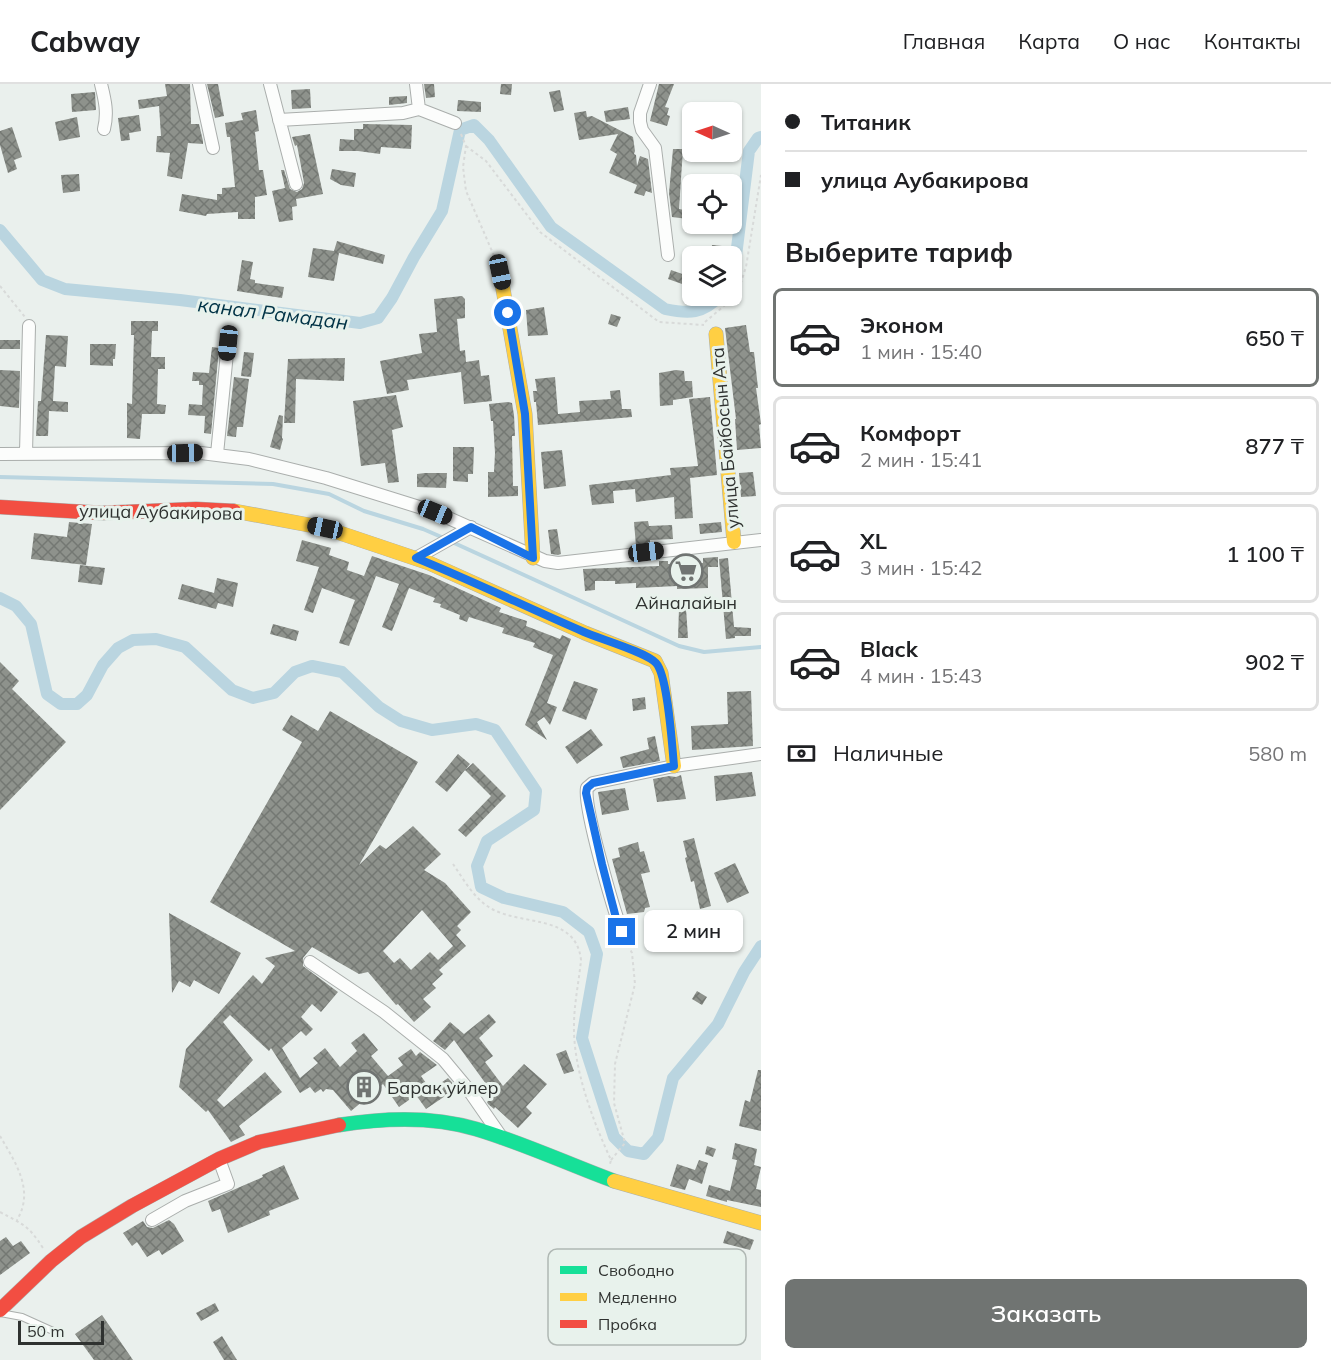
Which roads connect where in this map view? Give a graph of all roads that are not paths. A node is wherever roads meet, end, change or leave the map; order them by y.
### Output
1 (101, 84) edge
2 (199, 84) edge
3 (270, 84) edge
4 (416, 84) edge
5 (650, 84) edge
6 (419, 109) junction
7 (279, 120) junction
8 (455, 123) dead end
9 (104, 129) dead end
10 (213, 148) dead end
11 (296, 184) dead end
12 (668, 255) dead end
13 (500, 272) road end
14 (29, 326) road end
15 (716, 334) dead end
16 (228, 343) dead end
17 (26, 453) junction
18 (0, 454) edge
19 (217, 454) junction
20 (0, 507) edge
21 (471, 527) junction
22 (761, 540) edge
23 (734, 542) junction
24 (416, 558) junction
25 (533, 558) junction
26 (761, 754) edge
27 (674, 766) junction
28 (622, 932) road end
29 (310, 962) dead end
30 (502, 1138) junction
31 (219, 1159) junction
32 (152, 1220) dead end
33 (761, 1223) edge
34 (0, 1312) edge
35 (53, 1331) dead end

1 - 9 street
2 - 10 street
3 - 7 street
4 - 6 street
5 - 12 street
6 - 7 street
6 - 8 street
7 - 11 street
13 - 25 street
14 - 17 street
15 - 23 street, улица Байбосын Ата
16 - 19 street
17 - 18 street, улица Байбосын Ата
17 - 19 street, улица Байбосын Ата
19 - 21 street, улица Байбосын Ата
20 - 24 street, улица Аубакирова
21 - 24 street
21 - 25 street, улица Байбосын Ата
22 - 23 street, улица Байбосын Ата
23 - 25 street, улица Байбосын Ата
24 - 27 street, улица Аубакирова
26 - 27 street
27 - 28 street
29 - 30 street
30 - 31 street
30 - 33 street
31 - 32 street
31 - 34 street
34 - 35 lane

